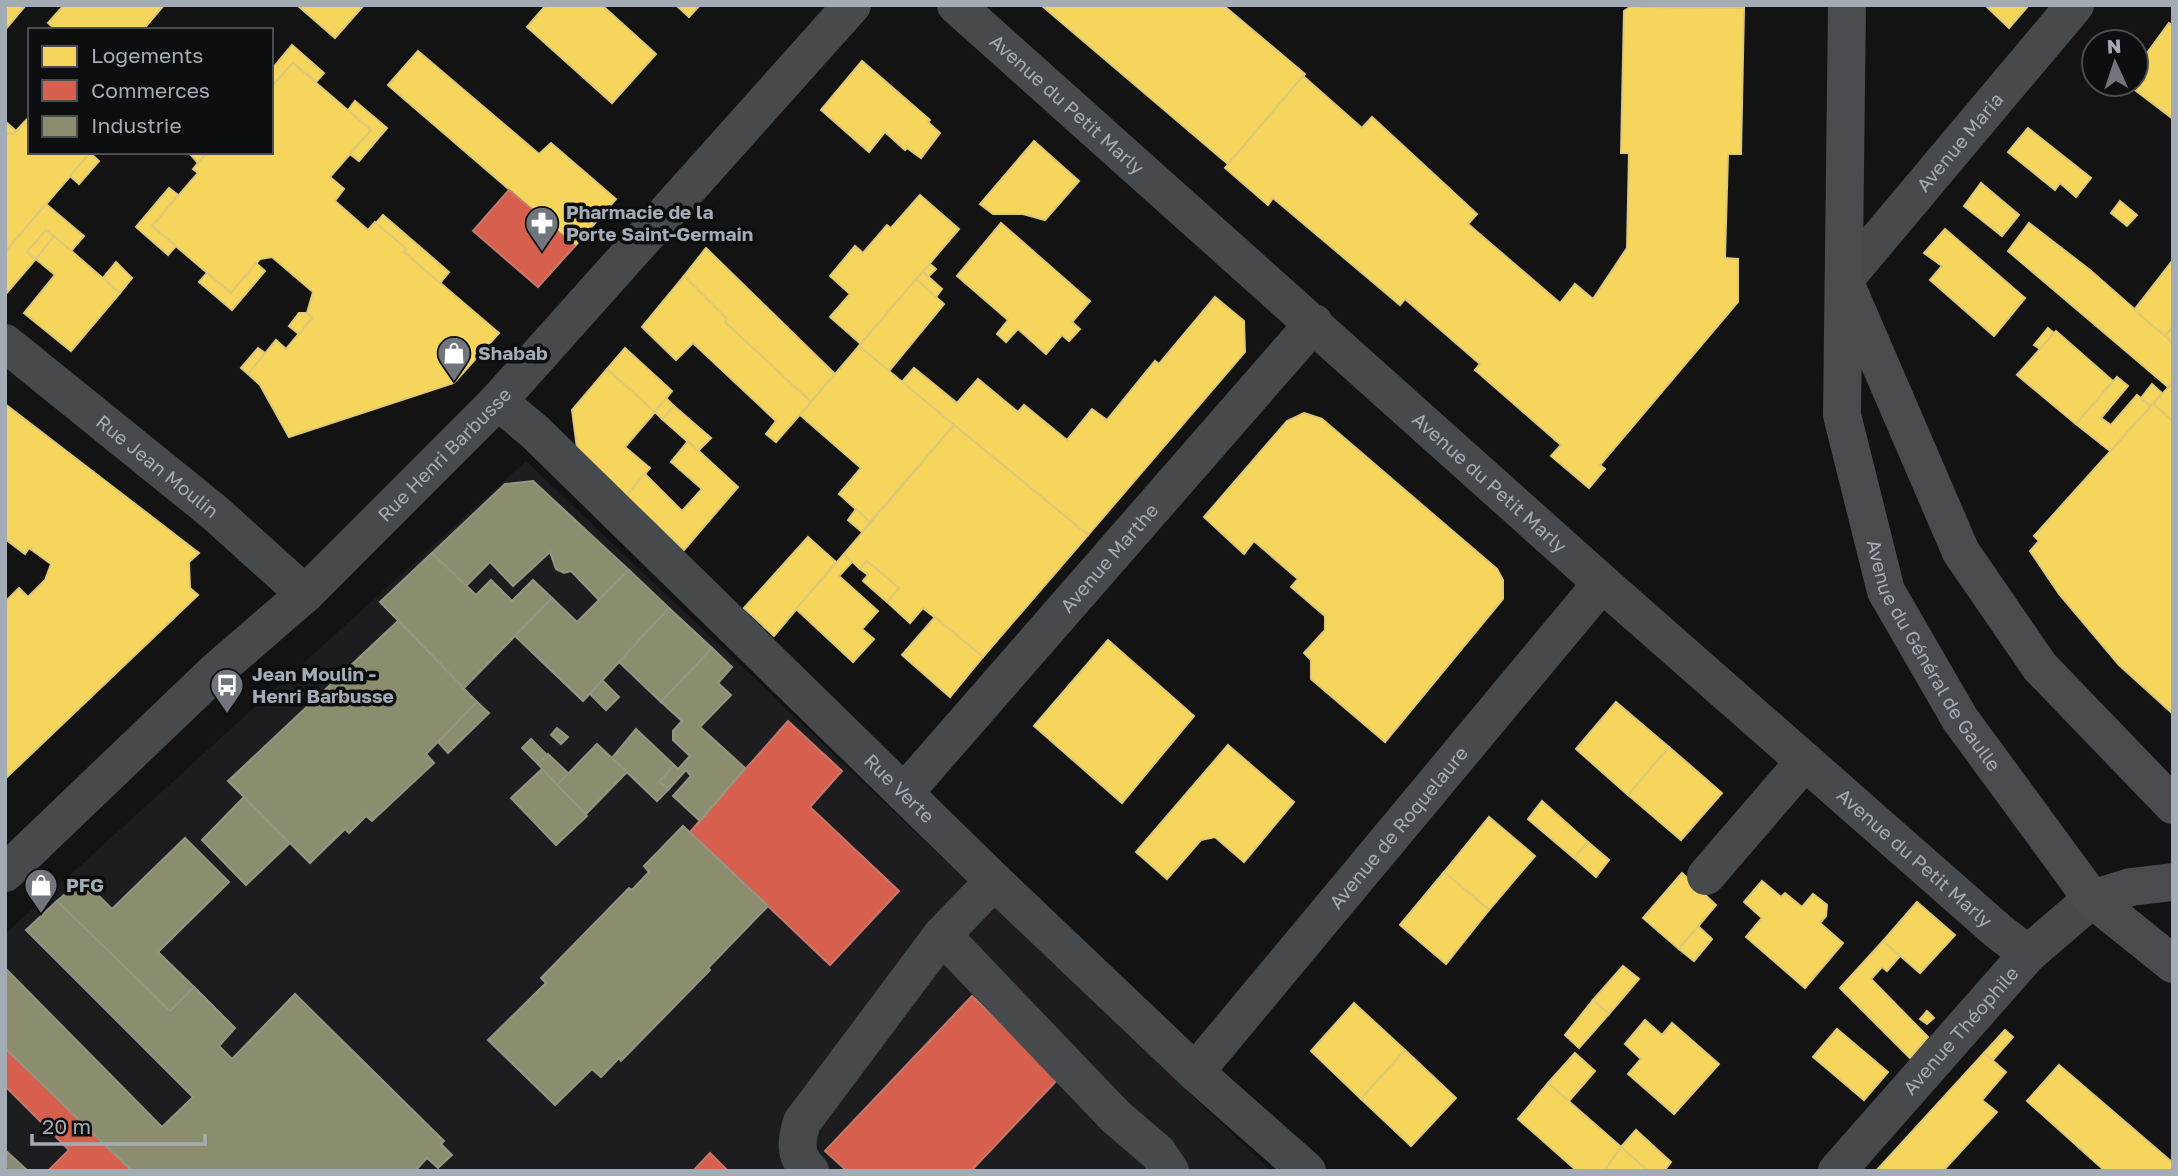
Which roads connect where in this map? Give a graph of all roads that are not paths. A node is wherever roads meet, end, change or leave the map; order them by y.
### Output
1 (852, 5) edge
2 (956, 5) edge
3 (1847, 5) edge
4 (2075, 5) edge
5 (1844, 280) junction
6 (1314, 323) junction
7 (5, 344) edge
8 (498, 401) junction
9 (1602, 583) junction
10 (305, 594) junction
11 (1805, 761) junction
12 (904, 793) junction
13 (2173, 805) edge
14 (5, 873) edge
15 (1706, 876) dead end
16 (994, 881) junction
17 (2173, 882) edge
18 (2092, 899) junction
19 (942, 935) junction
20 (2028, 954) junction
21 (2173, 964) edge
22 (1195, 1072) junction
23 (810, 1171) edge
24 (1170, 1171) edge
25 (1307, 1171) edge
26 (1837, 1171) edge

1 - 8 street, Rue Henri Barbusse
2 - 6 street, Avenue du Petit Marly
3 - 5 main road, Avenue du Général de Gaulle
4 - 5 street, Avenue Maria
5 - 13 main road, Avenue du Général de Gaulle
5 - 18 main road, Avenue du Général de Gaulle
6 - 9 street, Avenue du Petit Marly
6 - 12 street, Avenue Marthe
7 - 10 street, Rue Jean Moulin
8 - 10 street, Rue Henri Barbusse
8 - 12 street, Rue Verte
9 - 11 street, Avenue du Petit Marly
9 - 22 street, Avenue de Roquelaure
10 - 14 street, Rue Henri Barbusse
11 - 15 street
11 - 20 street, Avenue du Petit Marly
12 - 16 street, Rue Verte
16 - 19 street
16 - 22 street, Rue Verte
17 - 18 main road
18 - 20 street, Avenue Théophile
18 - 21 main road, Avenue du Général de Gaulle
19 - 23 street
19 - 24 street
20 - 26 street, Avenue Théophile
22 - 25 street, Rue Verte

